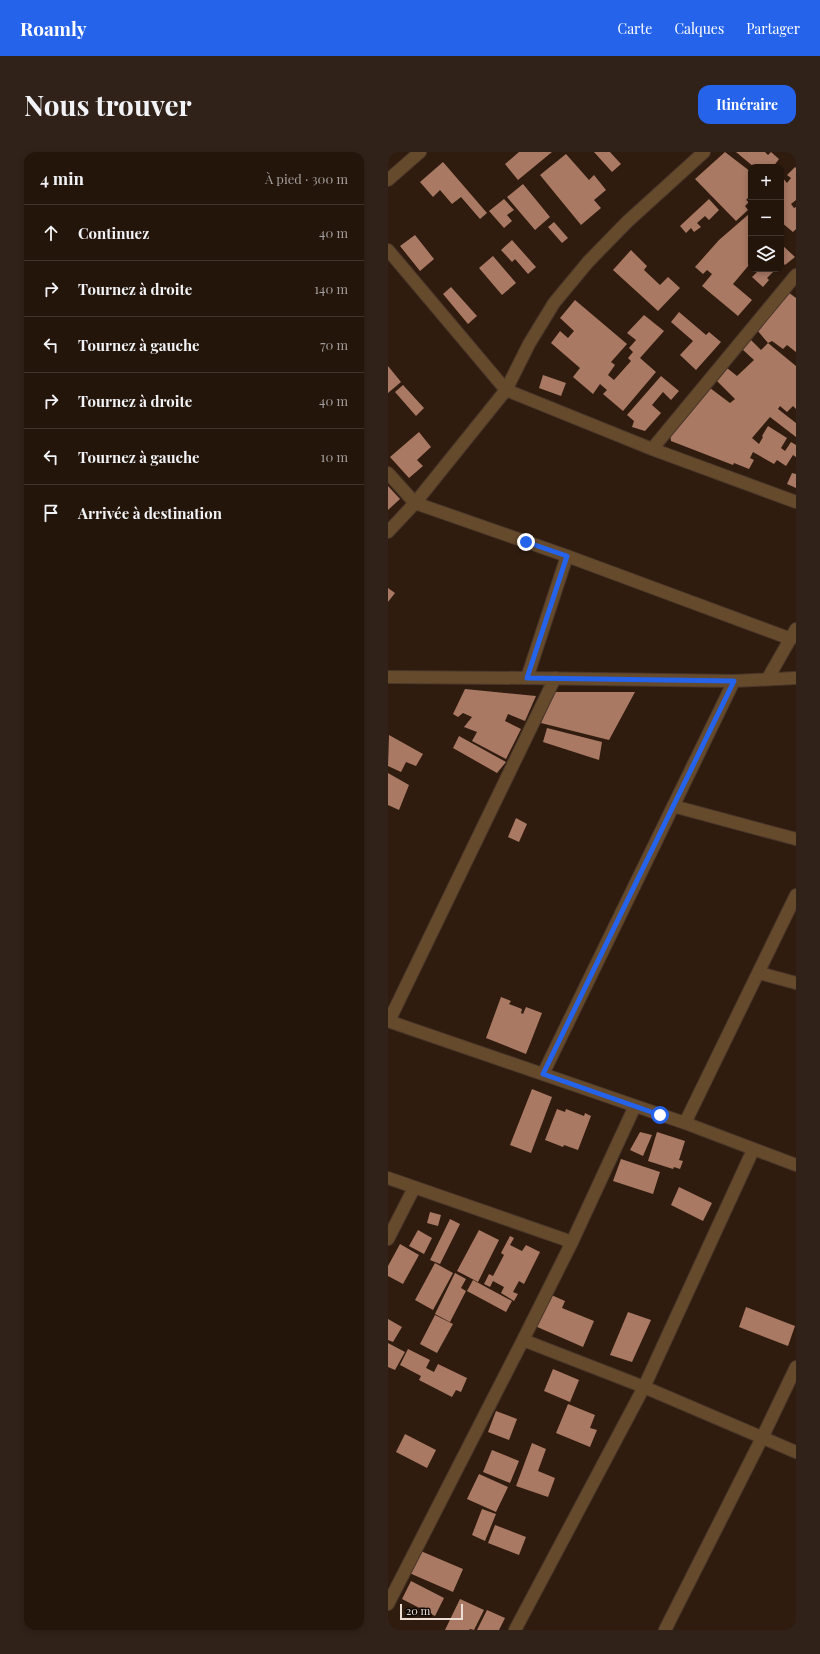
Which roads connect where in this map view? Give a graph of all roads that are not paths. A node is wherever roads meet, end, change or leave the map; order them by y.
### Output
1 (420, 152) edge
2 (704, 152) edge
3 (388, 180) edge
4 (388, 250) edge
5 (794, 281) edge
6 (506, 390) junction
7 (652, 449) junction
8 (388, 473) edge
9 (796, 502) edge
10 (415, 503) junction
11 (388, 532) edge
12 (567, 556) junction
13 (793, 634) edge
14 (388, 677) edge
15 (527, 678) junction
16 (555, 678) junction
17 (768, 678) junction
18 (796, 678) edge
19 (734, 681) junction
20 (673, 806) junction
21 (796, 840) edge
22 (796, 895) edge
23 (759, 973) junction
24 (796, 983) edge
25 (389, 1021) edge
26 (543, 1074) junction
27 (635, 1106) junction
28 (685, 1123) junction
29 (753, 1150) junction
30 (796, 1165) edge
31 (388, 1178) edge
32 (414, 1188) junction
33 (388, 1239) edge
34 (572, 1242) junction
35 (523, 1340) junction
36 (796, 1367) edge
37 (644, 1387) junction
38 (762, 1438) junction
39 (796, 1452) edge
40 (388, 1604) edge
41 (515, 1630) edge
42 (665, 1630) edge

1 - 3 street
2 - 6 street
4 - 6 street
5 - 7 street
6 - 7 street
6 - 10 street
7 - 9 street
8 - 10 street
10 - 11 street
10 - 12 street
12 - 13 street
12 - 15 street
13 - 17 street
14 - 15 street
15 - 16 street
16 - 19 street
16 - 25 street
17 - 18 street
17 - 19 street
19 - 20 street
20 - 21 street
20 - 26 street
22 - 23 street
23 - 24 street
23 - 28 street
25 - 26 street
26 - 27 street
27 - 28 street
27 - 34 street
28 - 29 street
29 - 30 street
29 - 37 street
31 - 32 street
32 - 33 street
32 - 34 street
34 - 35 street
35 - 37 street
35 - 40 street
36 - 38 street
37 - 38 street
37 - 41 street
38 - 39 street
38 - 42 street

